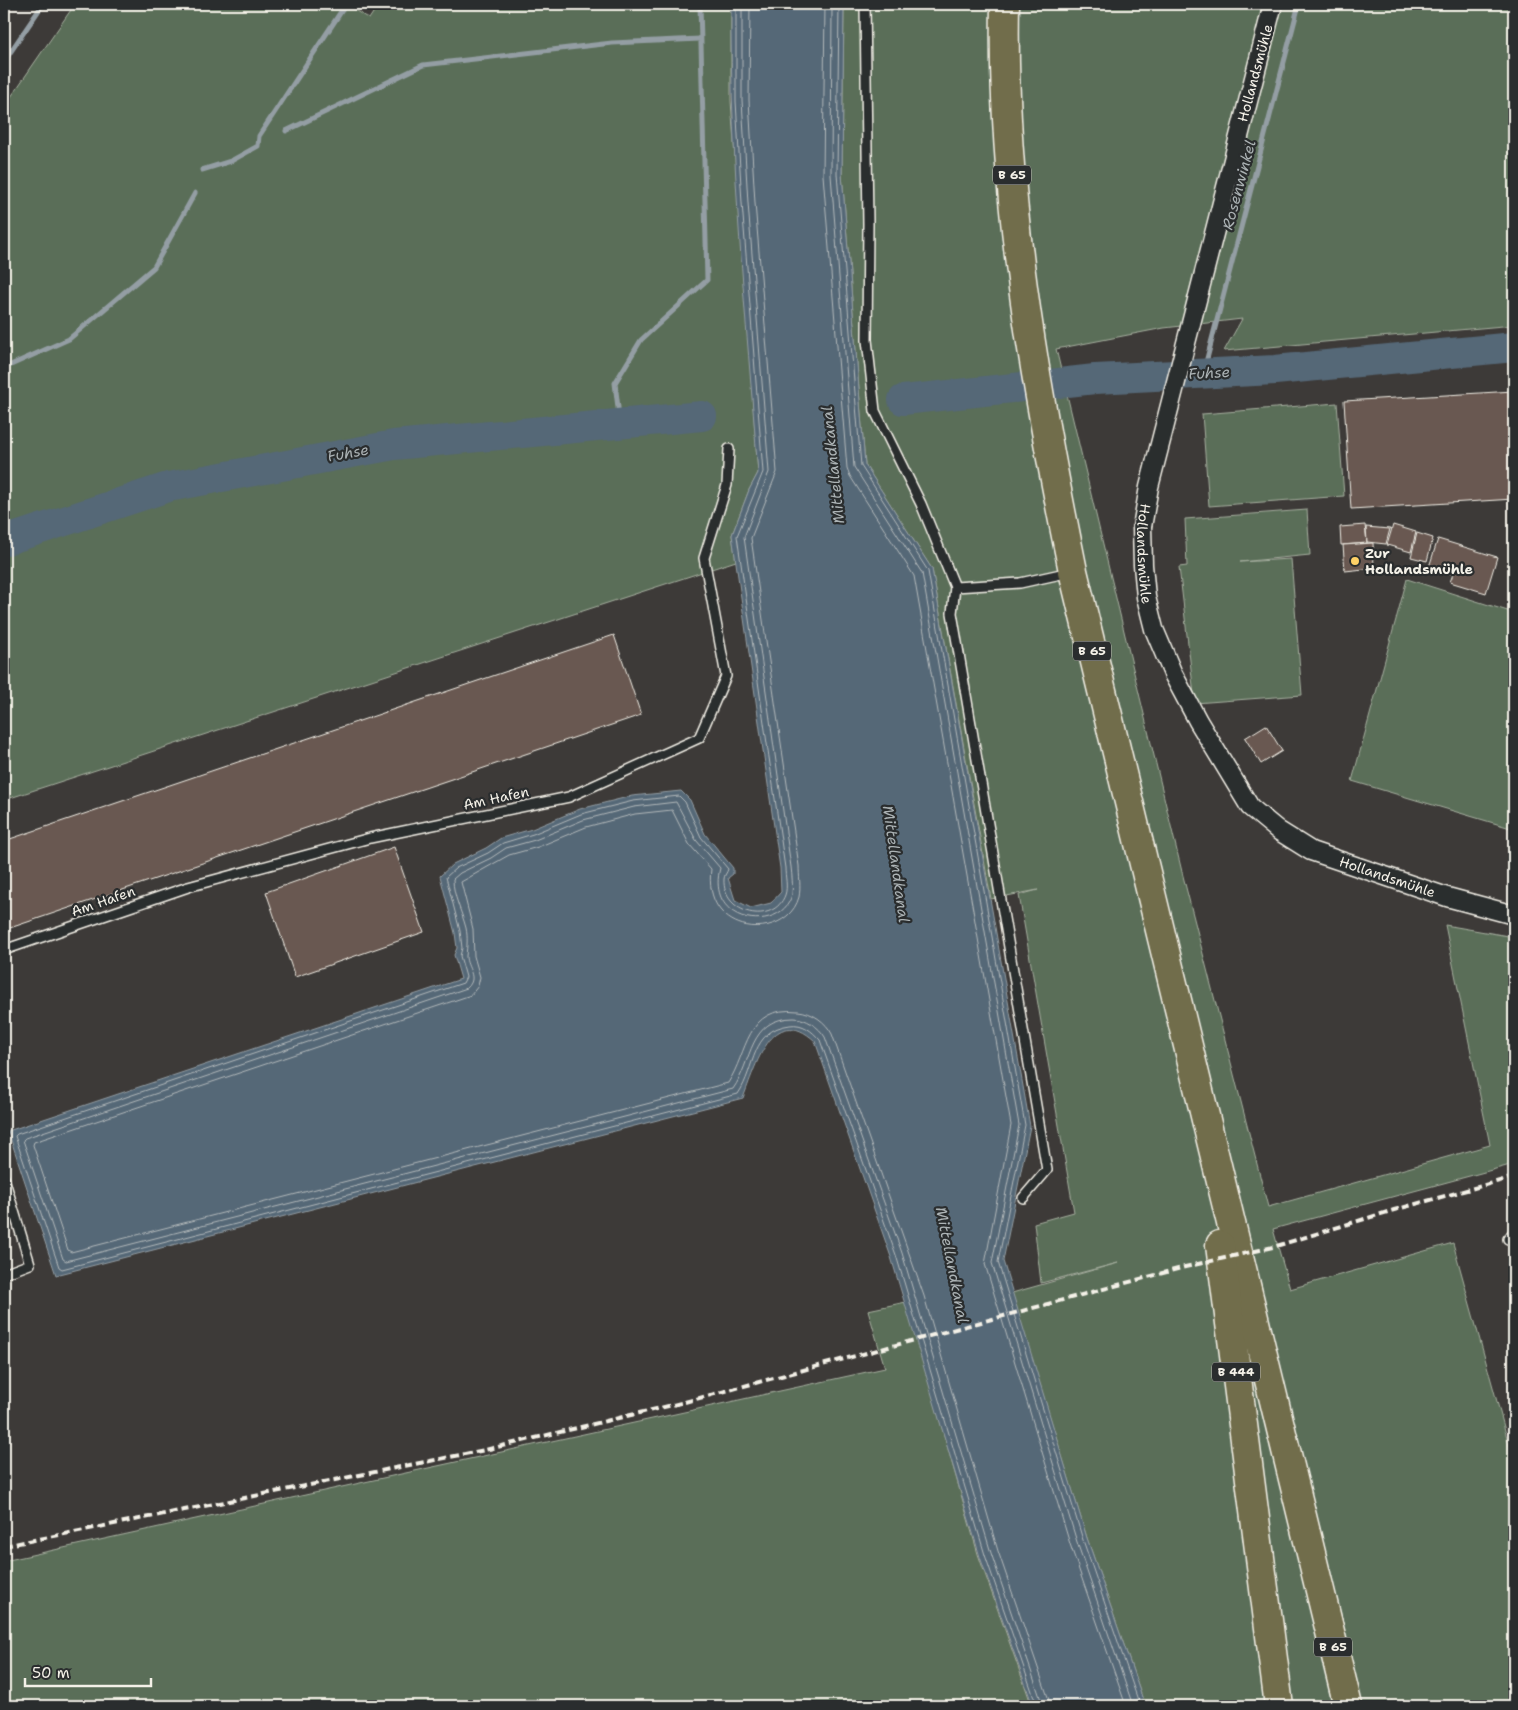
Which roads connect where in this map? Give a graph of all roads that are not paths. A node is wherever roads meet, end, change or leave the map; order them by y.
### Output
1 (865, 4) edge
2 (1005, 4) edge
3 (1273, 4) edge
4 (729, 449) dead end
5 (1073, 571) junction
6 (955, 587) junction
7 (1514, 915) edge
8 (4, 950) edge
9 (1204, 1112) junction
10 (4, 1178) edge
11 (1023, 1198) dead end
12 (4, 1274) edge
13 (1279, 1706) edge
14 (1348, 1706) edge

1 - 6 lane
2 - 5 main road, B 65
3 - 7 street, Hollandsmühle
4 - 8 lane, Am Hafen
5 - 6 lane
5 - 9 main road, B 65
6 - 11 lane
9 - 13 main road, B 444
9 - 14 main road, B 65
10 - 12 lane

